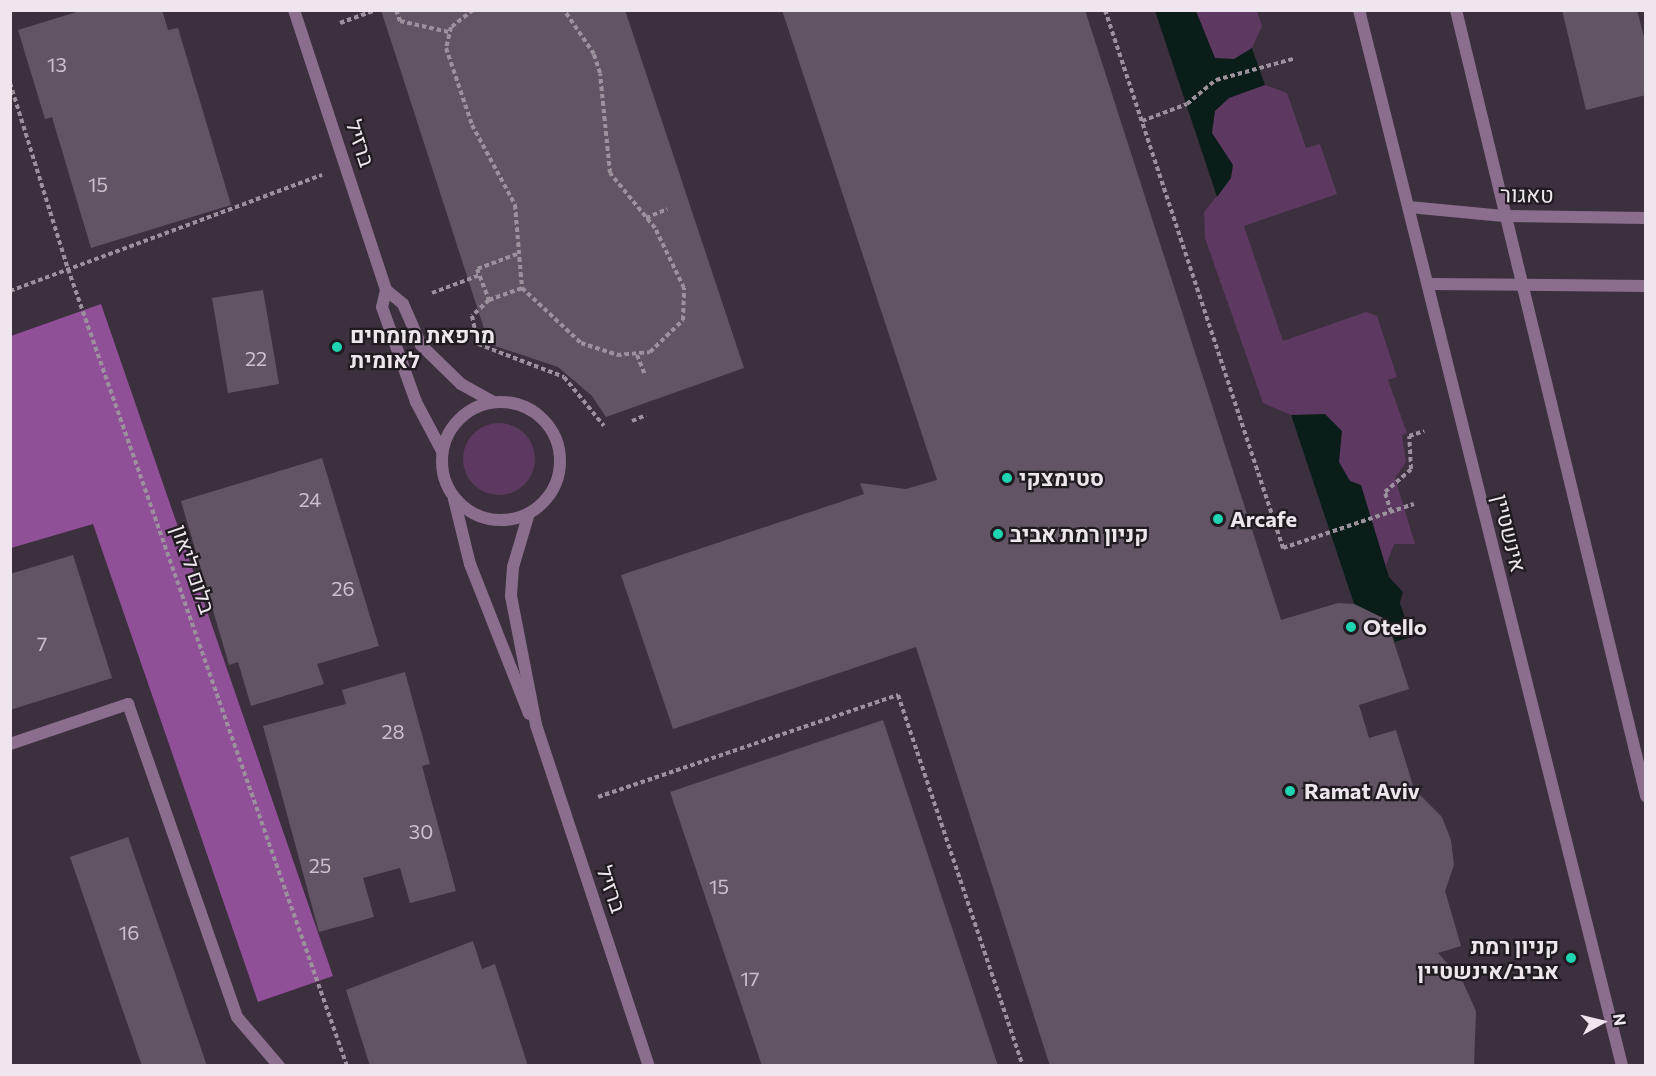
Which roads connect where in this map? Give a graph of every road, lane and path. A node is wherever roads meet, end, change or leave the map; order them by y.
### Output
1 (294, 10) edge
2 (376, 10) edge
3 (396, 10) edge
4 (473, 10) edge
5 (564, 10) edge
6 (1106, 10) edge
7 (1359, 10) edge
8 (1456, 10) edge
9 (340, 23) dead end
10 (448, 32) junction
11 (1293, 59) dead end
12 (10, 82) edge
13 (1142, 121) junction
14 (347, 167) junction
15 (1408, 207) junction
16 (667, 209) dead end
17 (1504, 216) junction
18 (646, 218) junction
19 (1646, 218) edge
20 (517, 254) junction
21 (68, 269) junction
22 (480, 275) junction
23 (1428, 284) junction
24 (1520, 284) junction
25 (1646, 286) edge
26 (522, 288) junction
27 (386, 290) junction
28 (10, 291) edge
29 (432, 293) dead end
30 (489, 300) junction
31 (637, 355) junction
32 (645, 375) dead end
33 (493, 402) junction
34 (646, 415) dead end
35 (632, 421) dead end
36 (604, 426) dead end
37 (1424, 432) dead end
38 (442, 451) junction
39 (453, 496) junction
40 (1414, 504) dead end
41 (1391, 512) junction
42 (529, 513) junction
43 (536, 725) junction
44 (10, 744) edge
45 (1646, 796) edge
46 (598, 797) dead end
47 (279, 1065) edge
48 (347, 1065) edge
49 (649, 1065) edge
50 (1023, 1065) edge
51 (1621, 1065) edge

1 - 14 street, ברזיל
2 - 9 path
3 - 10 path
4 - 10 path
5 - 18 path
6 - 13 path
7 - 15 street, אינשטיין
8 - 17 street
10 - 20 path
11 - 13 path
12 - 21 path, בלום ליאון
13 - 41 path
14 - 21 path
14 - 27 street, ברזיל
15 - 17 street, טאגור
15 - 23 street, אינשטיין
16 - 18 path
17 - 19 street, טאגור
17 - 24 street
18 - 31 path
20 - 22 path
20 - 26 path
21 - 28 path
21 - 48 path, בלום ליאון
22 - 29 path
22 - 30 path
23 - 24 street
23 - 51 street, אינשטיין
24 - 25 street
24 - 45 street
26 - 30 path
26 - 31 path
27 - 33 street, ברזיל
27 - 38 street, ברזיל
30 - 36 path
31 - 32 path
33 - 38 street
33 - 42 street
34 - 35 path
37 - 41 path
38 - 39 street
39 - 42 street
39 - 43 street, ברזיל
40 - 41 path
42 - 43 street, ברזיל
43 - 49 street, ברזיל
44 - 47 street
46 - 50 path

